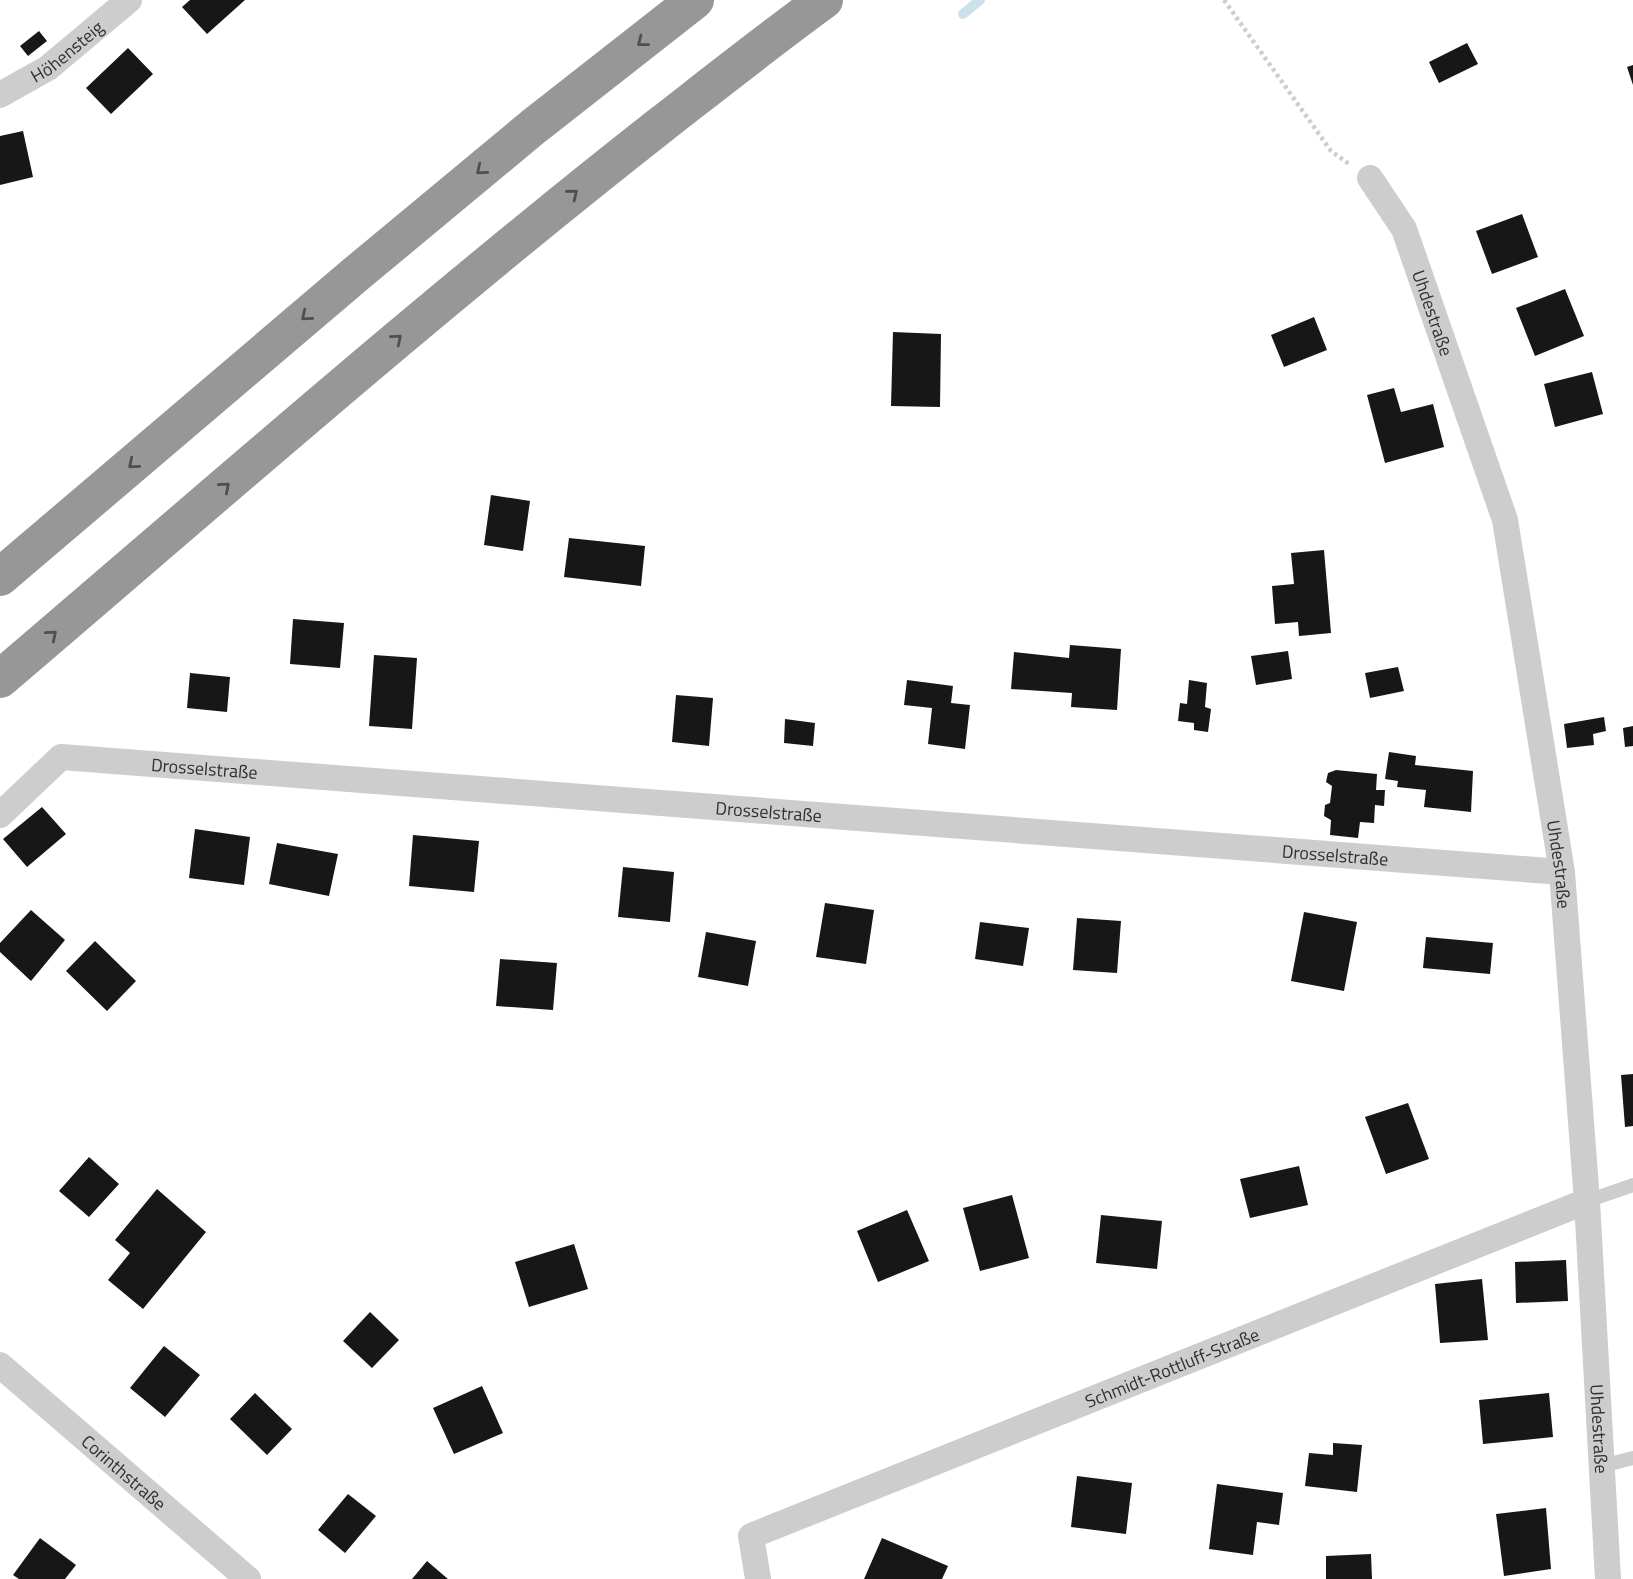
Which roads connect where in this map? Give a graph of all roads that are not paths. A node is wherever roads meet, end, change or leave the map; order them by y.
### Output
1 (129, 0) edge
2 (695, 0) edge
3 (824, 0) edge
4 (0, 95) edge
5 (1370, 177) road end
6 (0, 577) edge
7 (0, 679) edge
8 (0, 815) edge
9 (1562, 872) junction
10 (1633, 1185) edge
11 (1587, 1201) junction
12 (0, 1365) edge
13 (1633, 1458) edge
14 (1602, 1466) junction
15 (248, 1579) edge
16 (758, 1579) edge
17 (1608, 1579) edge

1 - 4 street, Höhensteig
2 -> 6 highway
7 -> 3 highway
5 - 9 street, Uhdestraße
8 - 9 street, Drosselstraße
9 - 11 street, Uhdestraße
10 - 11 lane, Schmidt-Rottluff-Straße
11 - 14 street, Uhdestraße
11 - 16 street, Schmidt-Rottluff-Straße
12 - 15 street, Corinthstraße
13 - 14 lane
14 - 17 street, Uhdestraße

